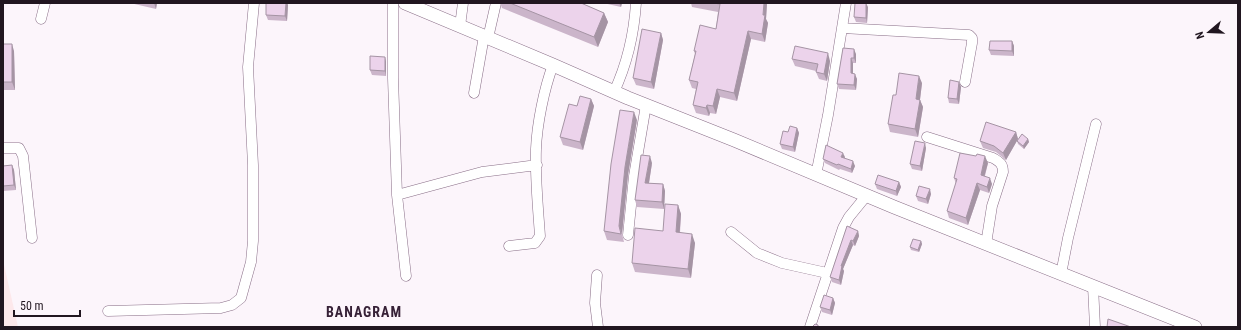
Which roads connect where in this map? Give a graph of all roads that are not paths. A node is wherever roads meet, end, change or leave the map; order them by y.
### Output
1 (44, 3) edge
2 (254, 3) edge
3 (393, 3) edge
4 (405, 3) edge
5 (463, 3) edge
6 (496, 3) edge
7 (636, 3) edge
8 (846, 3) edge
9 (41, 19) dead end
10 (460, 26) junction
11 (842, 28) junction
12 (486, 37) junction
13 (553, 65) junction
14 (965, 82) dead end
15 (474, 92) dead end
16 (614, 92) junction
17 (646, 105) junction
18 (1096, 124) dead end
19 (927, 137) dead end
20 (3, 148) edge
21 (536, 165) junction
22 (816, 175) junction
23 (397, 195) junction
24 (867, 195) junction
25 (731, 232) dead end
26 (628, 235) dead end
27 (32, 238) dead end
28 (986, 244) junction
29 (508, 246) dead end
30 (827, 273) junction
31 (1061, 274) junction
32 (597, 275) dead end
33 (406, 276) dead end
34 (1093, 286) junction
35 (108, 311) dead end
36 (598, 327) edge
37 (810, 327) edge
38 (1095, 327) edge
39 (1195, 327) edge

1 - 9 street
2 - 35 street
3 - 23 street
4 - 10 main road
5 - 10 street
6 - 12 street
7 - 16 street
8 - 11 street
10 - 12 main road
11 - 14 street
11 - 22 street
12 - 13 main road
12 - 15 street
13 - 16 main road
13 - 21 street
16 - 17 main road
17 - 22 main road
17 - 26 street
18 - 31 street
19 - 28 street
20 - 27 street
21 - 23 street
21 - 29 street
22 - 24 main road
23 - 33 street
24 - 28 main road
24 - 30 street
25 - 30 street
28 - 31 main road
30 - 37 street
31 - 34 main road
32 - 36 street
34 - 38 street
34 - 39 main road

